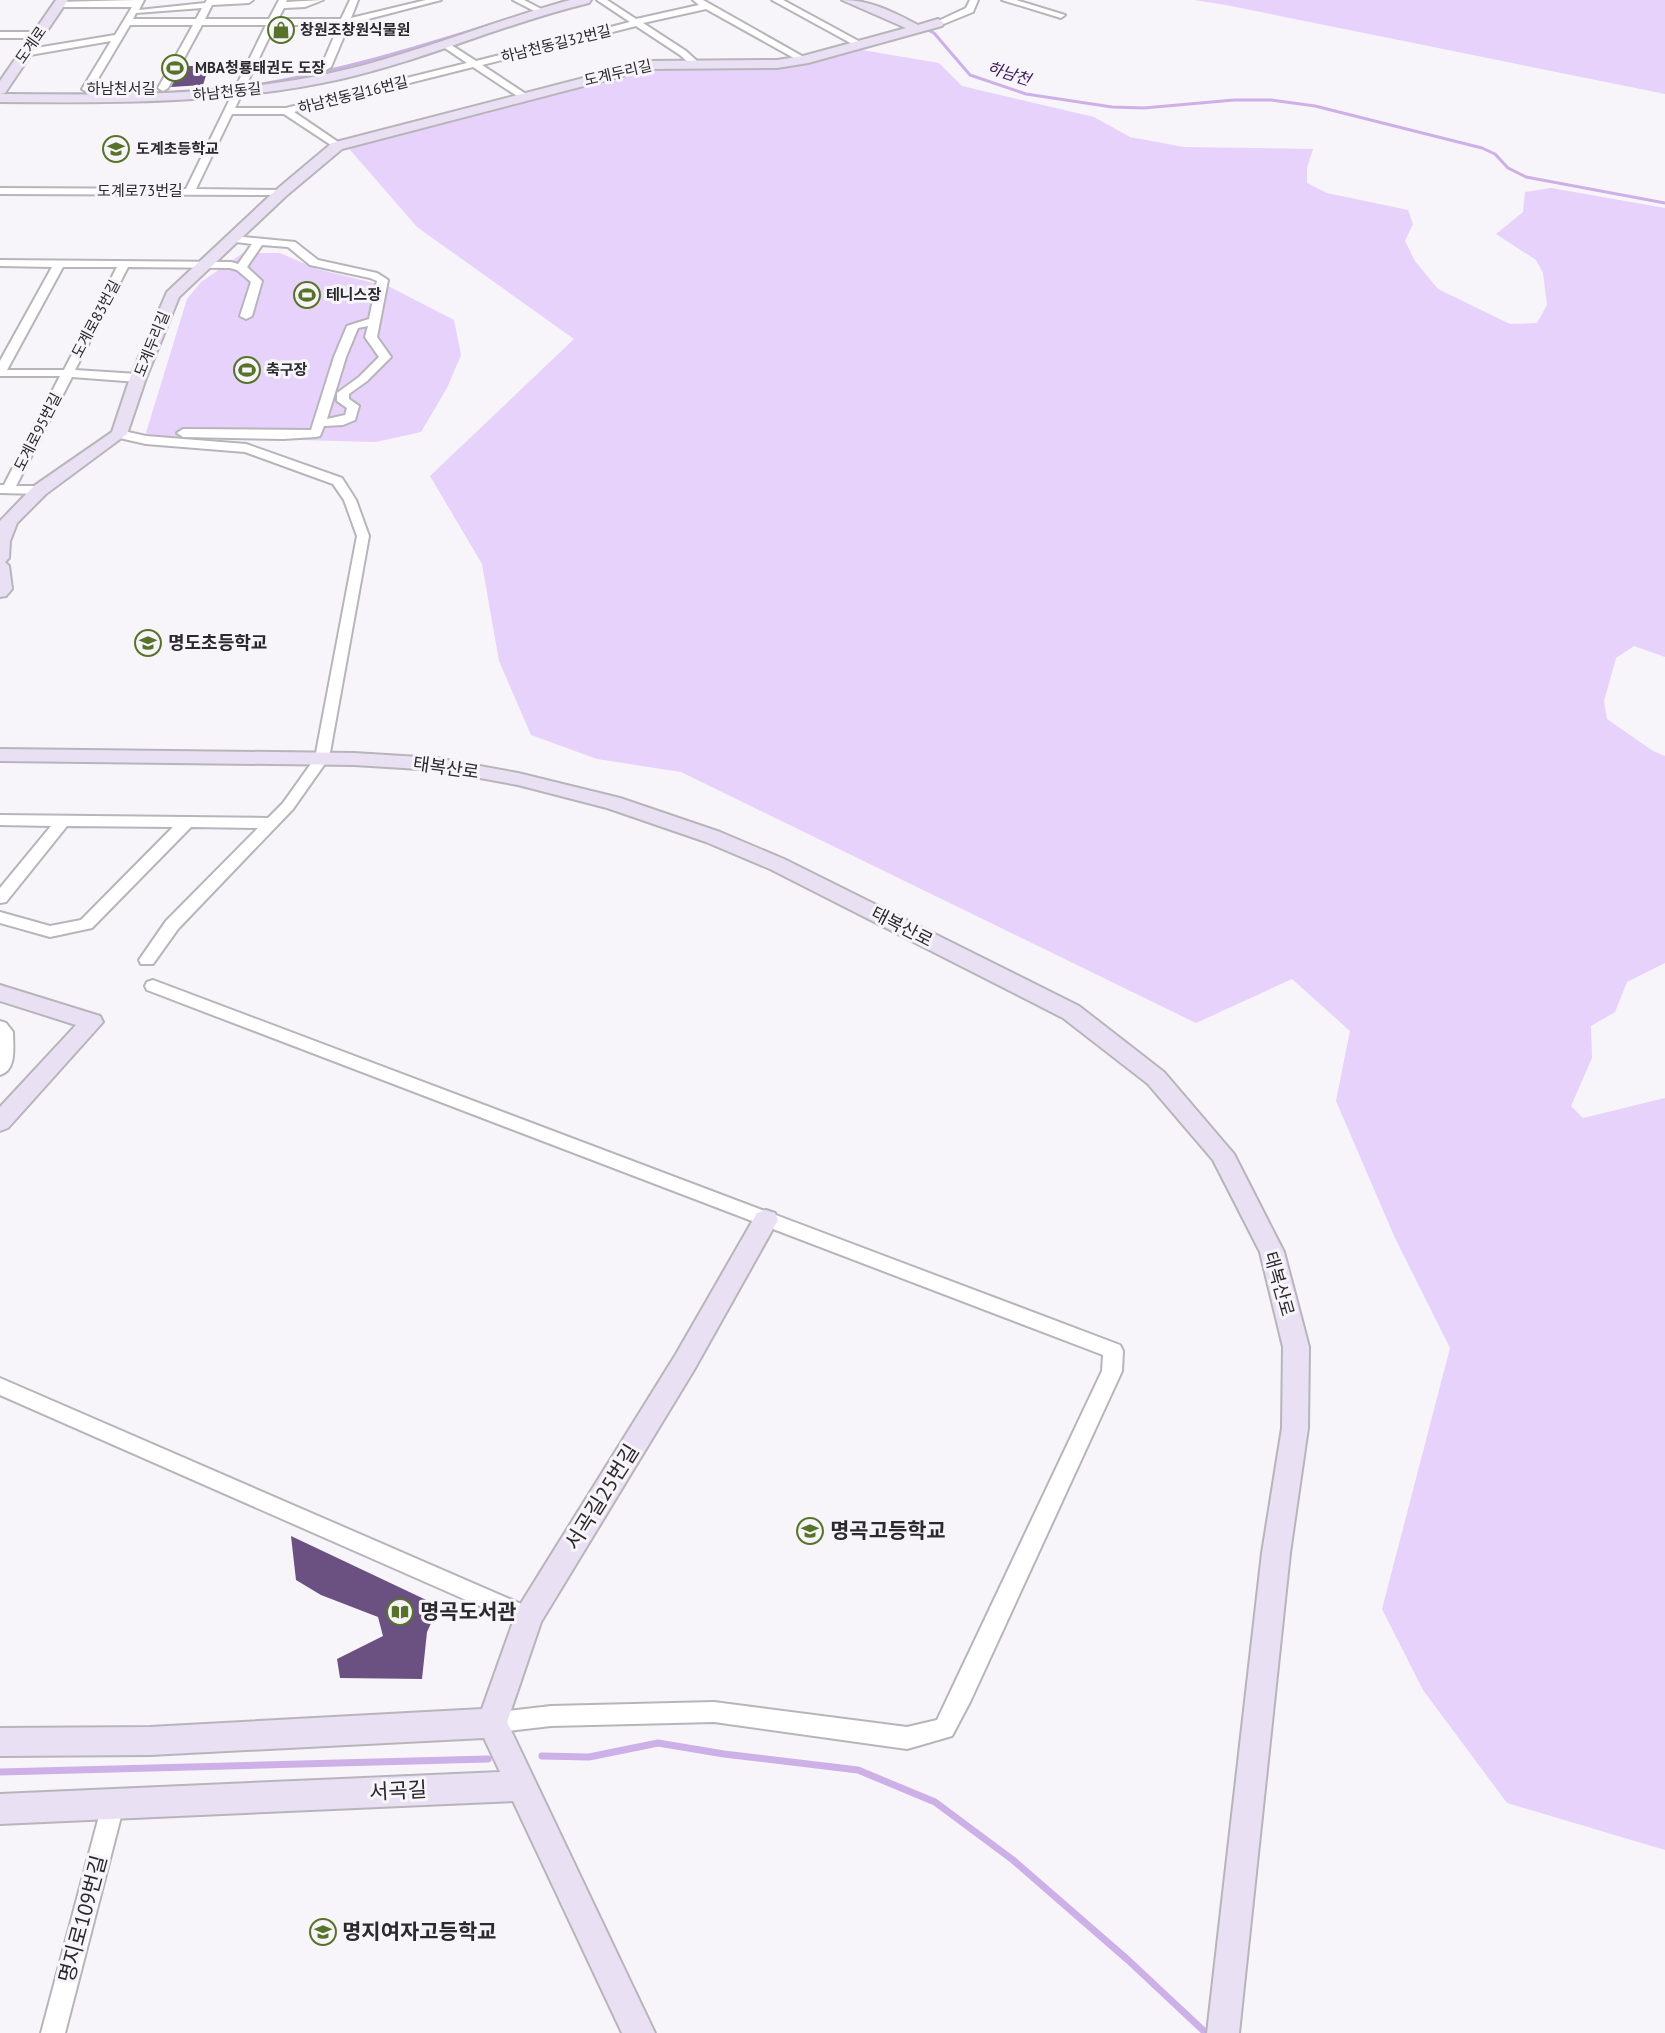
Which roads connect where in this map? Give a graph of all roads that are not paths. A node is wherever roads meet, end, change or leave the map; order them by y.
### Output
1 (249, 0) edge
2 (319, 0) edge
3 (354, 0) edge
4 (437, 0) edge
5 (517, 0) edge
6 (553, 0) edge
7 (585, 0) edge
8 (602, 0) edge
9 (698, 0) edge
10 (776, 0) edge
11 (848, 0) edge
12 (884, 0) edge
13 (975, 0) edge
14 (1006, 0) edge
15 (61, 2) edge
16 (421, 2) edge
17 (209, 3) edge
18 (282, 3) edge
19 (137, 6) edge
20 (707, 6) junction
21 (537, 9) junction
22 (1061, 15) dead end
23 (921, 21) junction
24 (127, 22) junction
25 (199, 22) junction
26 (273, 22) junction
27 (345, 22) junction
28 (637, 23) junction
29 (0, 35) edge
30 (36, 35) junction
31 (118, 37) junction
32 (445, 44) junction
33 (859, 45) junction
34 (24, 53) junction
35 (804, 60) junction
36 (694, 63) junction
37 (474, 64) junction
38 (326, 67) junction
39 (241, 87) junction
40 (163, 88) junction
41 (87, 89) junction
42 (0, 91) edge
43 (142, 94) junction
44 (523, 96) junction
45 (230, 111) junction
46 (286, 111) junction
47 (337, 146) junction
48 (0, 191) edge
49 (190, 191) junction
50 (281, 193) junction
51 (232, 239) junction
52 (260, 240) junction
53 (0, 263) edge
54 (59, 264) junction
55 (124, 264) junction
56 (202, 266) junction
57 (241, 268) junction
58 (246, 316) dead end
59 (374, 321) junction
60 (0, 372) edge
61 (67, 374) junction
62 (138, 378) junction
63 (318, 423) junction
64 (119, 434) junction
65 (4, 489) edge
66 (40, 490) junction
67 (0, 558) edge
68 (0, 566) edge
69 (0, 592) edge
70 (0, 755) edge
71 (322, 758) junction
72 (0, 820) edge
73 (63, 821) junction
74 (187, 822) junction
75 (271, 823) junction
76 (0, 898) edge
77 (0, 916) edge
78 (147, 960) dead end
79 (153, 986) dead end
80 (0, 993) edge
81 (0, 1027) edge
82 (0, 1069) edge
83 (0, 1122) edge
84 (766, 1220) junction
85 (0, 1386) edge
86 (528, 1617) junction
87 (492, 1723) junction
88 (0, 1742) edge
89 (522, 1786) junction
90 (113, 1805) junction
91 (0, 1809) edge
92 (53, 2033) edge
93 (639, 2033) edge
94 (1223, 2033) edge

1 - 17 street
2 - 18 street
3 - 27 street
4 - 16 street
5 - 21 street
6 - 21 street, 하남천서길
7 - 21 street, 하남천동길
8 - 28 street
9 - 20 street
10 - 33 street
11 - 23 street
12 - 23 street
13 - 23 street
14 - 22 street
15 - 19 street
15 - 30 street, 도계로
16 - 27 street
17 - 19 street
17 - 25 street
18 - 26 street
19 - 24 street
20 - 28 street, 하남천동길32번길
20 - 35 street
21 - 32 street, 하남천동길
21 - 38 street, 하남천서길
23 - 33 street, 도계두리길
24 - 25 street
24 - 31 street
25 - 26 street
25 - 40 street
26 - 27 street
26 - 39 street
27 - 38 street
28 - 36 street
28 - 37 street, 하남천동길32번길
29 - 30 street
30 - 34 street, 도계로
31 - 34 street
31 - 41 street
32 - 37 street, 하남천동길32번길
32 - 39 street, 하남천동길
33 - 35 street, 도계두리길
34 - 42 street, 도계로
35 - 36 street, 도계두리길
36 - 44 street, 도계두리길
37 - 44 street, 하남천동길32번길
37 - 46 street, 하남천동길16번길
38 - 39 street, 하남천서길
39 - 40 street, 하남천서길
39 - 43 street, 하남천동길
39 - 45 street
40 - 43 street, 하남천서길
41 - 42 street, 하남천서길
41 - 43 street, 하남천서길
42 - 43 street, 하남천동길
44 - 47 street, 도계두리길
45 - 46 street, 하남천동길16번길
45 - 49 street
46 - 47 street
47 - 50 street, 도계두리길
48 - 49 street, 도계로73번길
49 - 50 street, 도계로73번길
50 - 51 street, 도계두리길
51 - 52 street
51 - 56 street, 도계두리길
52 - 57 street
52 - 59 street
53 - 54 street, 도계로83번길
54 - 55 street, 도계로83번길
54 - 60 street
55 - 56 street, 도계로83번길
55 - 61 street, 도계로83번길
56 - 57 street, 도계로83번길
56 - 62 street, 도계두리길
57 - 58 street
59 - 63 street
59 - 63 street
60 - 61 street, 도계로95번길
61 - 62 street, 도계로95번길
61 - 65 street, 도계로95번길
62 - 64 street, 도계두리길
63 - 64 street
64 - 66 street
64 - 71 street
65 - 66 street
66 - 67 street
68 - 69 street
70 - 71 street, 태복산로
71 - 75 street
71 - 94 street, 태복산로
72 - 73 street
73 - 74 street
73 - 76 street
74 - 75 street
74 - 77 street
75 - 78 street
79 - 84 street
80 - 83 street
81 - 82 street
84 - 86 street, 서곡길25번길
84 - 87 street
85 - 86 street
86 - 87 street, 서곡길25번길
87 - 88 street
87 - 89 street
89 - 90 street, 서곡길
89 - 93 street
90 - 91 street, 서곡길
90 - 92 street, 명지로109번길

